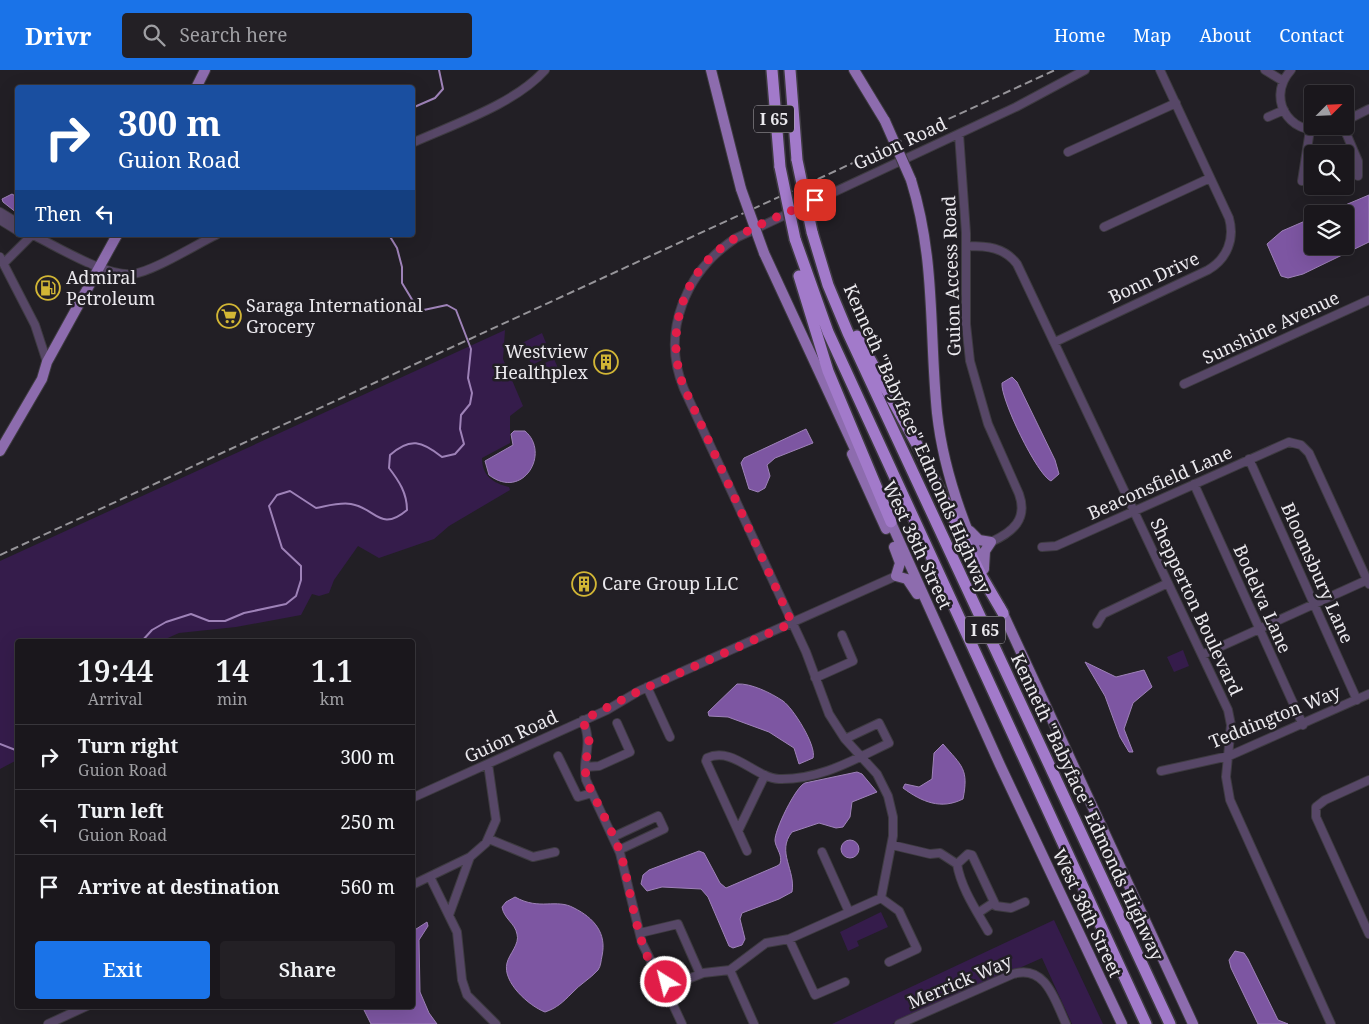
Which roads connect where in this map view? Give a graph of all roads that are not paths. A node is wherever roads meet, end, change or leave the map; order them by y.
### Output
1 (205, 70) edge
2 (545, 70) edge
3 (711, 70) edge
4 (772, 70) edge
5 (790, 70) edge
6 (854, 70) edge
7 (1086, 70) edge
8 (1160, 70) edge
9 (1265, 70) edge
10 (1291, 70) edge
11 (1283, 81) junction
12 (198, 85) edge
13 (1176, 103) junction
14 (1369, 109) edge
15 (1284, 110) junction
16 (1354, 116) edge
17 (1268, 118) dead end
18 (1304, 127) edge
19 (959, 134) junction
20 (1309, 135) edge
21 (1346, 135) edge
22 (415, 142) edge
23 (1068, 152) dead end
24 (1358, 176) dead end
25 (1210, 178) junction
26 (1302, 181) dead end
27 (0, 212) edge
28 (0, 220) edge
29 (15, 221) edge
30 (1104, 227) dead end
31 (15, 228) edge
32 (31, 237) edge
33 (37, 237) edge
34 (116, 237) edge
35 (212, 237) edge
36 (795, 239) junction
37 (967, 246) junction
38 (2, 260) edge
39 (100, 267) junction
40 (828, 285) junction
41 (1369, 300) edge
42 (1055, 342) junction
43 (47, 362) junction
44 (1184, 384) dead end
45 (834, 406) junction
46 (0, 451) edge
47 (1249, 459) junction
48 (1194, 484) junction
49 (1136, 512) junction
50 (890, 522) junction
51 (965, 527) junction
52 (991, 542) junction
53 (1042, 547) dead end
54 (984, 569) junction
55 (896, 576) junction
56 (1368, 582) edge
57 (1168, 583) junction
58 (1314, 604) junction
59 (1003, 613) junction
60 (792, 623) junction
61 (936, 624) junction
62 (1097, 624) dead end
63 (1258, 628) junction
64 (842, 635) dead end
65 (1202, 655) junction
66 (816, 678) junction
67 (647, 688) junction
68 (1369, 694) edge
69 (1357, 700) junction
70 (583, 720) junction
71 (617, 723) dead end
72 (1303, 725) junction
73 (670, 737) dead end
74 (844, 739) junction
75 (558, 756) dead end
76 (861, 756) junction
77 (1229, 756) junction
78 (488, 764) junction
79 (585, 767) junction
80 (1161, 771) dead end
81 (765, 775) junction
82 (1369, 780) edge
83 (592, 793) junction
84 (415, 797) edge
85 (738, 831) junction
86 (613, 837) junction
87 (489, 839) junction
88 (892, 845) junction
89 (619, 850) junction
90 (747, 851) dead end
91 (555, 852) dead end
92 (822, 852) dead end
93 (470, 857) junction
94 (959, 862) junction
95 (430, 877) junction
96 (415, 884) edge
97 (881, 898) junction
98 (1026, 902) dead end
99 (993, 903) junction
100 (849, 912) junction
101 (978, 913) junction
102 (449, 915) junction
103 (988, 931) dead end
104 (640, 933) junction
105 (1369, 934) edge
106 (790, 938) junction
107 (889, 962) dead end
108 (730, 970) junction
109 (700, 974) junction
110 (844, 982) dead end
111 (670, 983) junction
112 (1183, 1003) junction
113 (80, 1009) edge
114 (48, 1024) edge
115 (496, 1024) edge
116 (682, 1024) edge
117 (754, 1024) edge
118 (899, 1024) edge
119 (1066, 1024) edge
120 (1122, 1024) edge
121 (1146, 1024) edge
122 (1170, 1024) edge
123 (1193, 1024) edge
124 (1199, 1024) edge
125 (1331, 1024) edge

1 - 12 main road
2 - 22 street
3 - 45 main road, West 38th Street, bridge
4 - 36 highway, Kenneth "Babyface" Edmonds Highway / I 65, bridge
5 - 40 highway, Kenneth "Babyface" Edmonds Highway / I 65, bridge
6 - 51 main road, bridge
7 - 19 street, Guion Road
8 - 13 street
9 - 11 street
10 - 11 street
11 - 15 street
13 - 23 street
13 - 25 street
14 - 16 street
15 - 17 street
15 - 18 street
19 - 37 street, Guion Access Road
19 - 60 street, Guion Road
20 - 26 street
21 - 24 street
25 - 30 street
25 - 42 street, Bonn Drive
27 - 29 street
28 - 31 street
32 - 38 street
33 - 39 street
34 - 39 main road
35 - 39 street
36 - 50 highway
36 - 121 highway, Kenneth "Babyface" Edmonds Highway / I 65
37 - 42 street, Shepperton Boulevard
37 - 52 street, Guion Access Road
38 - 43 street
39 - 43 main road
40 - 59 highway
40 - 122 highway, Kenneth "Babyface" Edmonds Highway / I 65
41 - 44 street, Sunshine Avenue
42 - 49 street, Shepperton Boulevard
43 - 46 main road
45 - 50 main road, West 38th Street
45 - 55 main road
47 - 48 street, Beaconsfield Lane
47 - 56 street, Beaconsfield Lane
47 - 58 street, Bloomsbury Lane
48 - 49 street, Beaconsfield Lane
48 - 63 street, Bodelva Lane
49 - 53 street, Beaconsfield Lane
49 - 57 street, Shepperton Boulevard
50 - 61 main road, West 38th Street
51 - 52 main road
51 - 54 main road
52 - 54 main road
54 - 59 main road
55 - 60 street, Guion Road
55 - 61 main road
56 - 58 street
57 - 62 street
57 - 65 street, Shepperton Boulevard
58 - 63 street
58 - 69 street, Bloomsbury Lane
59 - 112 main road
60 - 66 street
60 - 67 street, Guion Road
61 - 120 main road, West 38th Street
63 - 65 street
63 - 72 street, Bodelva Lane
64 - 66 street
65 - 77 street, Shepperton Boulevard
66 - 74 street
67 - 70 street, Guion Road
67 - 73 street
68 - 69 street, Teddington Way
69 - 72 street, Teddington Way
70 - 78 street, Guion Road
70 - 79 street
71 - 79 street
72 - 77 street, Teddington Way
74 - 76 street
74 - 76 street
75 - 83 street
76 - 81 street
76 - 88 street
77 - 80 street, Teddington Way
77 - 125 street, Shepperton Boulevard
78 - 84 street, Guion Road
78 - 87 street
79 - 83 street
81 - 85 street
81 - 85 street
82 - 105 street
83 - 86 street
85 - 90 street
86 - 89 street
86 - 89 street
87 - 91 street
87 - 93 street
88 - 94 street
88 - 97 street
89 - 104 street
92 - 100 street
93 - 95 street
93 - 102 street
94 - 99 street
94 - 101 street
95 - 96 street
95 - 102 street
97 - 100 street
97 - 107 street
98 - 99 street
99 - 101 street
100 - 106 street
101 - 103 street
102 - 115 street
104 - 109 street
104 - 111 street
106 - 108 street
106 - 110 street
108 - 109 street
108 - 117 street
109 - 111 street
111 - 116 street
112 - 123 main road
112 - 124 main road
113 - 114 street
118 - 119 street, Merrick Way

